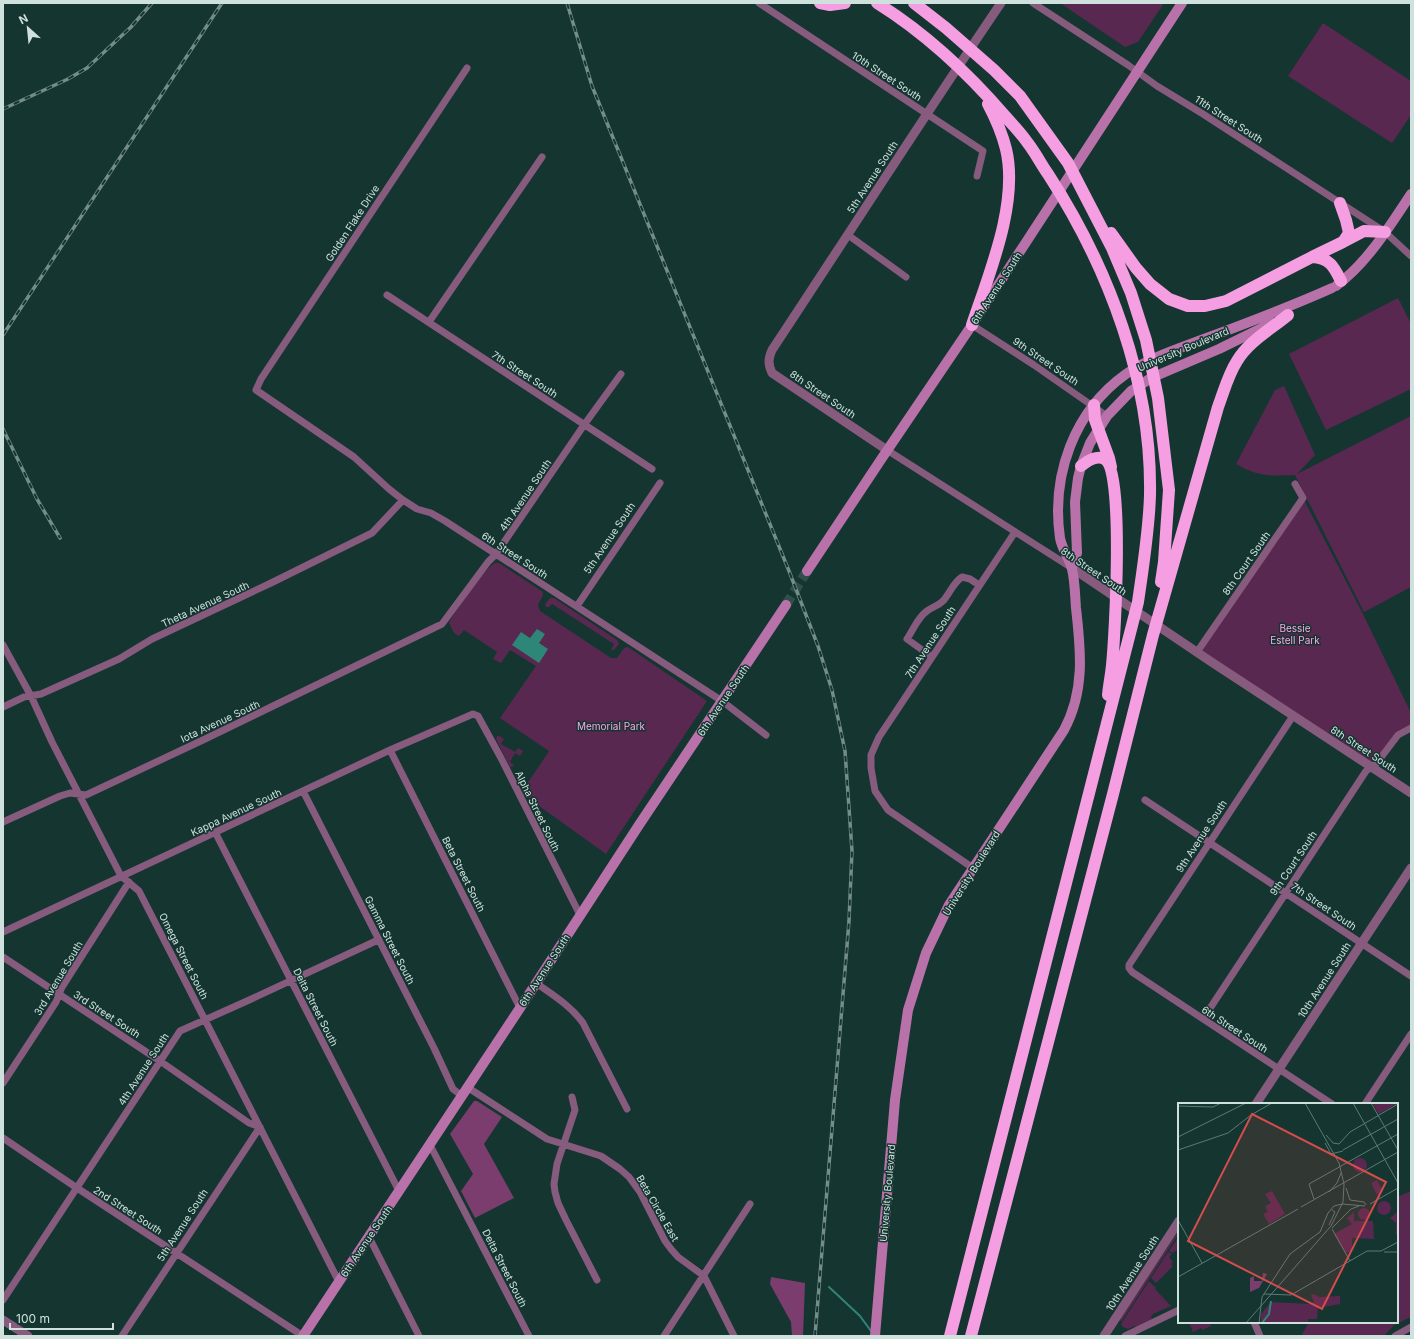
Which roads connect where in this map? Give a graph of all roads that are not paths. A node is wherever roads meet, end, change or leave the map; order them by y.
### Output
1 (759, 3) edge
2 (820, 3) edge
3 (845, 3) edge
4 (914, 3) edge
5 (1001, 3) edge
6 (1033, 3) edge
7 (1182, 3) edge
8 (881, 5) edge
9 (467, 68) dead end
10 (1136, 71) junction
11 (981, 88) junction
12 (926, 113) junction
13 (542, 157) dead end
14 (977, 176) dead end
15 (1411, 194) edge
16 (1086, 197) junction
17 (1340, 203) junction
18 (1385, 232) junction
19 (848, 235) junction
20 (1343, 242) junction
21 (1411, 256) edge
22 (1312, 257) junction
23 (906, 277) dead end
24 (1336, 285) junction
25 (387, 295) dead end
26 (1288, 315) junction
27 (429, 322) junction
28 (972, 325) junction
29 (768, 365) joint
30 (621, 374) dead end
31 (256, 390) joint
32 (1094, 405) junction
33 (1107, 416) junction
34 (584, 425) junction
35 (1098, 428) junction
36 (888, 450) junction
37 (1081, 466) junction
38 (652, 469) dead end
39 (1112, 469) junction
40 (660, 482) dead end
41 (1295, 484) dead end
42 (403, 500) junction
43 (1015, 532) junction
44 (496, 554) junction
45 (1072, 568) junction
46 (808, 571) tunnel mouth
47 (979, 585) junction
48 (1161, 596) junction
49 (786, 605) tunnel mouth
50 (577, 606) junction
51 (442, 624) joint
52 (3, 645) edge
53 (1197, 652) junction
54 (932, 657) junction
55 (31, 696) junction
56 (722, 701) junction
57 (3, 706) edge
58 (478, 716) joint
59 (1293, 716) junction
60 (1411, 728) edge
61 (766, 735) dead end
62 (390, 750) junction
63 (1098, 763) junction
64 (1372, 768) junction
65 (303, 791) junction
66 (1411, 793) edge
67 (80, 794) junction
68 (1146, 800) dead end
69 (3, 822) edge
70 (216, 832) junction
71 (1209, 842) junction
72 (973, 868) junction
73 (1411, 868) edge
74 (121, 876) junction
75 (129, 882) junction
76 (1285, 893) junction
77 (580, 915) junction
78 (3, 932) edge
79 (378, 940) junction
80 (1362, 944) junction
81 (3, 957) edge
82 (1129, 968) joint
83 (1411, 976) edge
84 (291, 981) junction
85 (536, 983) junction
86 (59, 995) junction
87 (520, 1008) junction
88 (1202, 1020) junction
89 (206, 1021) junction
90 (1411, 1034) edge
91 (160, 1061) junction
92 (1279, 1069) junction
93 (3, 1083) edge
94 (465, 1091) junction
95 (572, 1097) dead end
96 (1257, 1103) edge
97 (1330, 1103) edge
98 (1366, 1103) edge
99 (627, 1109) dead end
100 (260, 1126) junction
101 (3, 1138) edge
102 (430, 1145) junction
103 (563, 1145) junction
104 (77, 1188) junction
105 (399, 1191) junction
106 (750, 1204) dead end
107 (1178, 1223) edge
108 (369, 1237) junction
109 (176, 1254) junction
110 (704, 1276) junction
111 (597, 1280) dead end
112 (339, 1282) junction
113 (3, 1300) edge
114 (1178, 1310) edge
115 (3, 1320) edge
116 (1254, 1323) edge
117 (1411, 1327) edge
118 (28, 1336) edge
119 (122, 1336) edge
120 (303, 1336) edge
121 (419, 1336) edge
122 (529, 1336) edge
123 (664, 1336) edge
124 (734, 1336) edge
125 (875, 1336) edge
126 (950, 1336) edge
127 (971, 1336) edge
128 (1104, 1336) edge
129 (1125, 1336) edge
130 (1260, 1336) edge
131 (1395, 1336) edge

1 - 12 street, 10th Street South
2 - 3 highway
4 - 16 highway
5 - 12 street, 5th Avenue South
6 - 10 street, 11th Street South
7 - 10 main road, 6th Avenue South
8 - 11 highway
9 - 31 street, Golden Flake Drive
10 - 17 street, 11th Street South
10 - 28 main road, 6th Avenue South
11 - 28 highway
11 - 63 highway
12 - 14 street, 10th Street South
12 - 19 street, 5th Avenue South
13 - 27 street
15 - 18 main road, University Boulevard
16 - 22 highway
16 - 48 highway
17 - 18 street, 11th Street South
17 - 20 highway
18 - 20 highway
18 - 21 street, 11th Street South
18 - 24 main road, University Boulevard
19 - 23 street
19 - 29 street, 5th Avenue South
20 - 22 highway
22 - 24 highway
24 - 26 main road, University Boulevard
24 - 32 main road, University Boulevard
25 - 27 street, 7th Street South
26 - 33 main road, University Boulevard
26 - 48 highway
27 - 34 street, 7th Street South
28 - 32 street, 9th Street South
28 - 36 main road, 6th Avenue South
29 - 36 street, 8th Street South
30 - 34 street, 4th Avenue South
31 - 42 street, 6th Street South
32 - 33 street, 9th Street South
32 - 35 highway
32 - 45 main road, University Boulevard
33 - 35 main road, University Boulevard
34 - 38 street, 7th Street South
34 - 44 street, 4th Avenue South
35 - 37 main road, University Boulevard
35 - 39 highway
36 - 43 street, 8th Street South
36 - 46 main road, 6th Avenue South
37 - 39 highway
37 - 45 main road, University Boulevard
39 - 63 highway
40 - 50 street, 5th Avenue South
41 - 53 street, 8th Court South
42 - 44 street, 6th Street South
42 - 55 street, Theta Avenue South
43 - 45 street, 8th Street South
43 - 47 street, 7th Avenue South
44 - 50 street, 6th Street South
44 - 51 street, 4th Avenue South
45 - 53 street, 8th Street South
45 - 72 main road, University Boulevard
47 - 54 street, 7th Avenue South
47 - 54 street
48 - 127 highway
49 - 56 main road, 6th Avenue South
50 - 56 street, 6th Street South
51 - 67 street, Iota Avenue South
52 - 55 street, Omega Street South
53 - 59 street, 8th Street South
54 - 72 street, 7th Avenue South
55 - 57 street, Theta Avenue South
55 - 67 street, Omega Street South
56 - 61 street, 6th Street South
56 - 77 main road, 6th Avenue South
58 - 62 street, Kappa Avenue South
58 - 77 street, Alpha Street South
59 - 64 street, 8th Street South
59 - 71 street, 9th Avenue South
60 - 64 street, 9th Court South
62 - 65 street, Kappa Avenue South
62 - 87 street, Beta Street South
63 - 126 highway
64 - 66 street, 8th Street South
64 - 76 street, 9th Court South
65 - 70 street, Kappa Avenue South
65 - 79 street, Gamma Street South
67 - 69 street, Iota Avenue South
67 - 74 street, Omega Street South
68 - 71 street, 7th Street South
70 - 74 street, Kappa Avenue South
70 - 84 street, Delta Street South
71 - 76 street, 7th Street South
71 - 82 street, 9th Avenue South
72 - 125 main road, University Boulevard
73 - 80 street, 10th Avenue South
74 - 75 street, Omega Street South
74 - 78 street, Kappa Avenue South
75 - 86 street, 3rd Avenue South
75 - 89 street, Omega Street South
76 - 80 street, 7th Street South
76 - 88 street, 9th Court South
77 - 85 main road, 6th Avenue South
79 - 84 street, 4th Avenue South
79 - 94 street, Gamma Street South
80 - 83 street, 7th Street South
80 - 92 street, 10th Avenue South
81 - 86 street, 3rd Street South
82 - 88 street, 6th Street South
84 - 89 street, 4th Avenue South
84 - 105 street, Delta Street South
85 - 87 main road, 6th Avenue South
85 - 99 street
86 - 91 street, 3rd Street South
86 - 93 street, 3rd Avenue South
87 - 94 main road, 6th Avenue South
88 - 92 street, 6th Street South
89 - 91 street, 4th Avenue South
89 - 100 street, Omega Street South
90 - 98 street
91 - 100 street, 3rd Street South
91 - 104 street, 4th Avenue South
92 - 96 street, 10th Avenue South
92 - 97 street, 6th Street South
94 - 102 main road, 6th Avenue South
94 - 103 street, Beta Circle East
95 - 103 street
100 - 109 street, 5th Avenue South
100 - 112 street, Omega Street South
101 - 104 street, 2nd Street South
102 - 105 main road, 6th Avenue South
102 - 122 street, Delta Street South
103 - 110 street, Beta Circle East
103 - 111 street
104 - 109 street, 2nd Street South
104 - 113 street, 4th Avenue South
105 - 108 main road, 6th Avenue South
106 - 110 street
107 - 128 street, 10th Avenue South
108 - 112 main road, 6th Avenue South
108 - 121 street
109 - 119 street, 5th Avenue South
109 - 120 street, 2nd Street South
110 - 123 street
110 - 124 street
112 - 120 main road, 6th Avenue South
114 - 129 street
115 - 118 street
116 - 130 street
117 - 131 street

